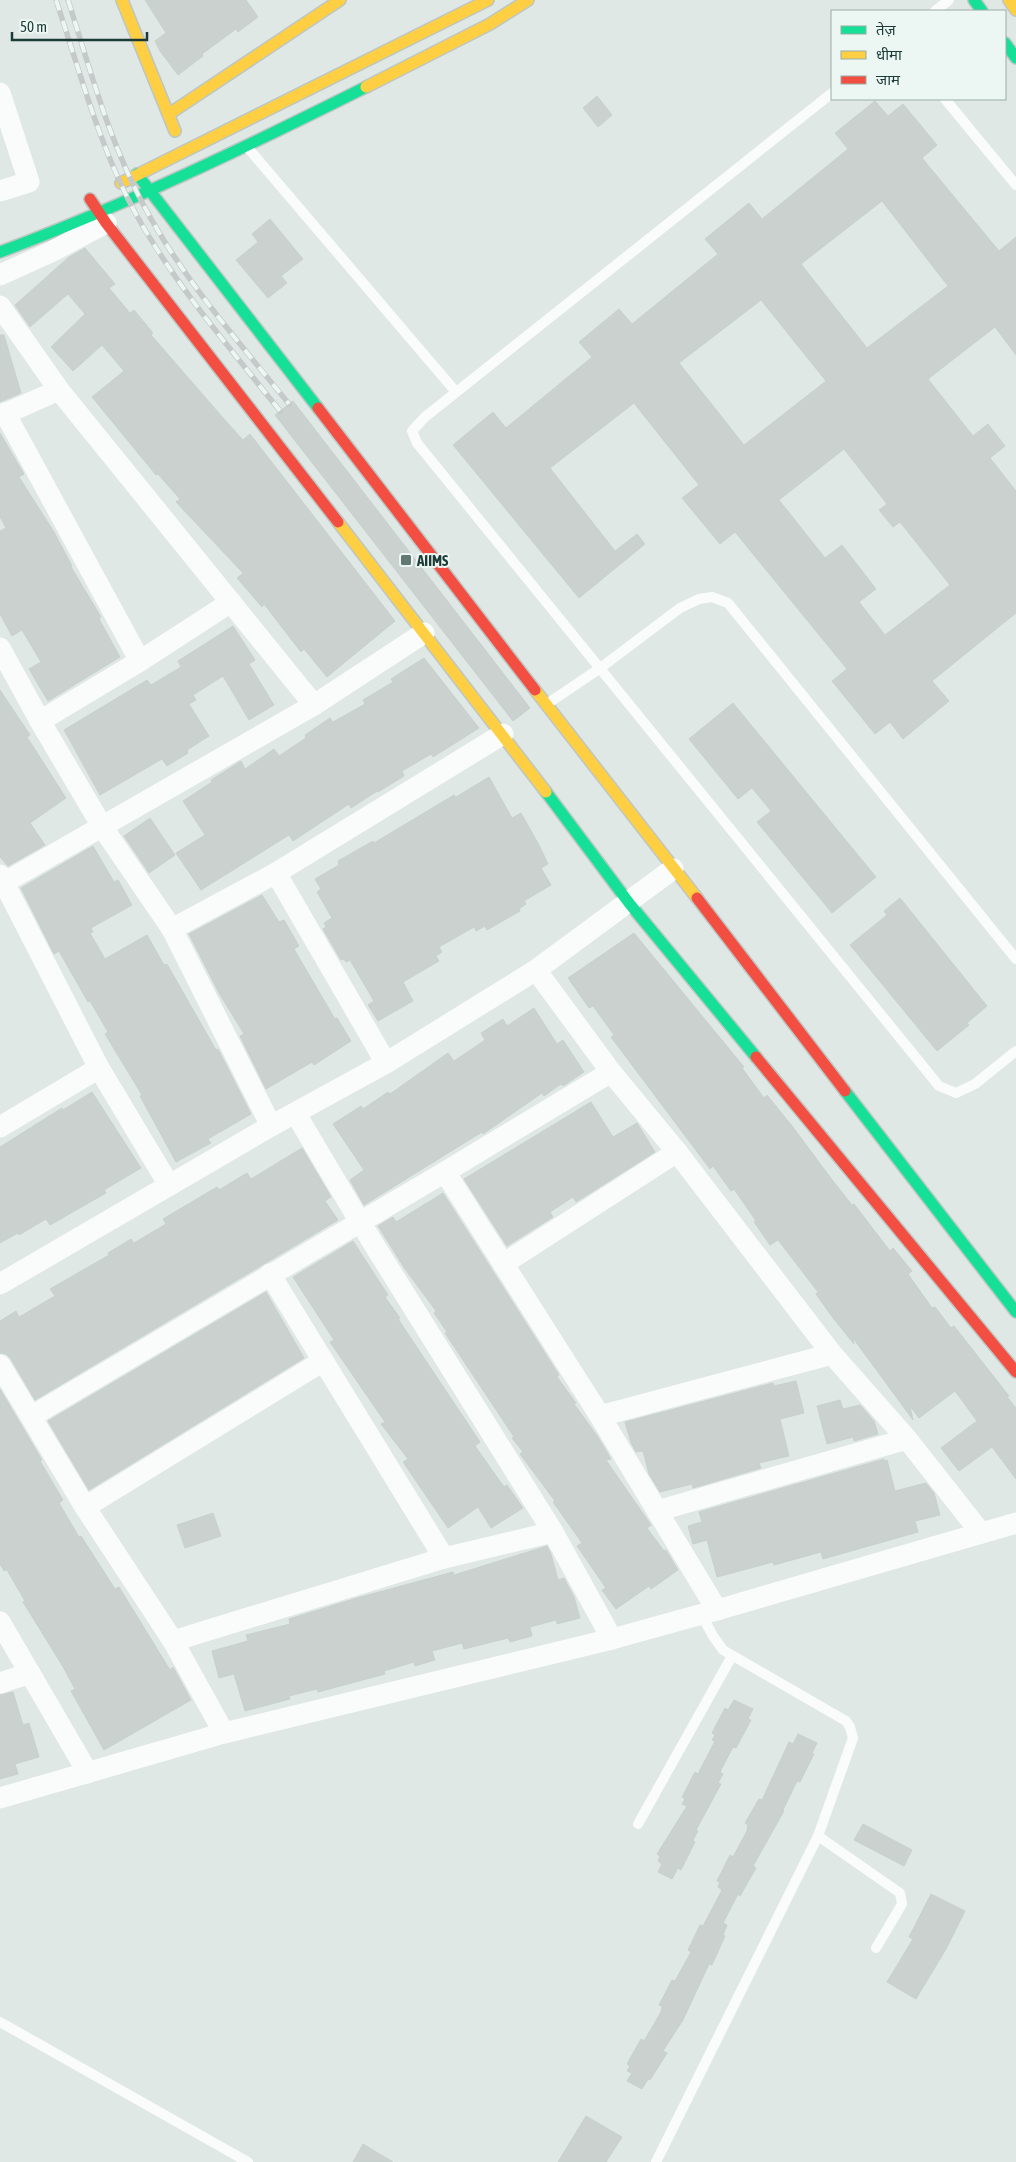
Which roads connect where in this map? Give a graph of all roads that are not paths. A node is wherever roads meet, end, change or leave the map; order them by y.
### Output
1 (122, 0) edge
2 (340, 0) edge
3 (488, 0) edge
4 (528, 0) edge
5 (949, 0) edge
6 (1009, 0) edge
7 (936, 10) edge
8 (1016, 10) edge
9 (1006, 44) edge
10 (1016, 58) edge
11 (0, 93) edge
12 (831, 94) edge
13 (946, 100) edge
14 (169, 114) junction
15 (245, 145) junction
16 (183, 150) junction
17 (192, 170) junction
18 (137, 174) junction
19 (1016, 185) edge
20 (113, 187) dead end
21 (0, 191) edge
22 (149, 191) junction
23 (90, 199) dead end
24 (103, 219) junction
25 (0, 252) edge
26 (0, 275) edge
27 (0, 306) edge
28 (59, 390) junction
29 (456, 392) junction
30 (3, 414) edge
31 (231, 602) junction
32 (424, 633) junction
33 (0, 648) edge
34 (140, 661) junction
35 (598, 669) junction
36 (546, 704) junction
37 (314, 705) junction
38 (40, 721) junction
39 (503, 734) junction
40 (103, 828) junction
41 (673, 869) junction
42 (276, 873) junction
43 (2, 881) edge
44 (629, 903) junction
45 (172, 929) junction
46 (1016, 959) edge
47 (536, 970) junction
48 (1016, 1051) edge
49 (386, 1063) junction
50 (99, 1068) junction
51 (611, 1072) junction
52 (296, 1114) junction
53 (1, 1124) edge
54 (272, 1126) junction
55 (677, 1152) junction
56 (445, 1172) junction
57 (169, 1185) junction
58 (360, 1222) junction
59 (503, 1264) junction
60 (270, 1274) junction
61 (0, 1284) edge
62 (1016, 1312) edge
63 (832, 1354) junction
64 (323, 1361) junction
65 (0, 1365) edge
66 (1016, 1372) edge
67 (32, 1416) junction
68 (600, 1416) junction
69 (906, 1438) junction
70 (85, 1507) junction
71 (656, 1511) junction
72 (1016, 1523) edge
73 (553, 1532) junction
74 (981, 1533) junction
75 (444, 1558) junction
76 (709, 1612) junction
77 (0, 1622) edge
78 (612, 1639) junction
79 (173, 1641) junction
80 (732, 1656) junction
81 (30, 1673) junction
82 (0, 1683) edge
83 (224, 1733) junction
84 (88, 1773) junction
85 (0, 1798) edge
86 (638, 1824) dead end
87 (818, 1836) junction
88 (876, 1948) dead end
89 (0, 2022) edge
90 (248, 2162) edge
91 (656, 2162) edge

1 - 14 street
2 - 14 street
3 - 16 street
4 - 15 street
5 - 7 lane
6 - 8 street
9 - 10 street
11 - 21 street
12 - 29 lane
13 - 19 lane
14 - 16 street
15 - 17 street
15 - 29 lane
16 - 17 street
16 - 18 street
17 - 22 street
18 - 20 street
18 - 22 street
22 - 24 street
22 - 36 street
23 - 24 street
24 - 25 street
24 - 26 street
24 - 32 street
27 - 28 street
28 - 30 street
28 - 31 street
29 - 35 lane
30 - 34 street
31 - 34 street
31 - 37 street
32 - 37 street
32 - 39 street
33 - 38 street
34 - 38 street
35 - 36 lane
35 - 46 lane
35 - 48 lane
36 - 41 street
37 - 40 street
38 - 40 street
39 - 42 street
39 - 44 street
40 - 43 street
40 - 45 street
41 - 44 street
41 - 62 street
42 - 45 street
42 - 49 street
43 - 50 street
44 - 47 street
44 - 66 street
45 - 54 street
47 - 49 street
47 - 51 street
49 - 52 street
50 - 53 street
50 - 57 street
51 - 55 street
51 - 56 street
52 - 54 street
52 - 58 street
54 - 57 street
55 - 59 street
55 - 63 street
56 - 58 street
56 - 59 street
57 - 61 street
58 - 60 street
58 - 73 street
59 - 68 street
60 - 64 street
60 - 67 street
63 - 68 street
63 - 69 street
64 - 70 street
64 - 75 street
65 - 67 street
67 - 70 street
68 - 71 street
69 - 71 street
69 - 74 street
70 - 79 street
71 - 76 street
72 - 74 street
73 - 75 street
73 - 78 street
74 - 76 street
75 - 79 street
76 - 78 street
76 - 80 lane
77 - 81 street
78 - 83 street
79 - 83 street
80 - 86 lane
80 - 87 lane
81 - 82 street
81 - 84 street
83 - 84 street
84 - 85 street
87 - 88 lane
87 - 91 lane
89 - 90 lane

